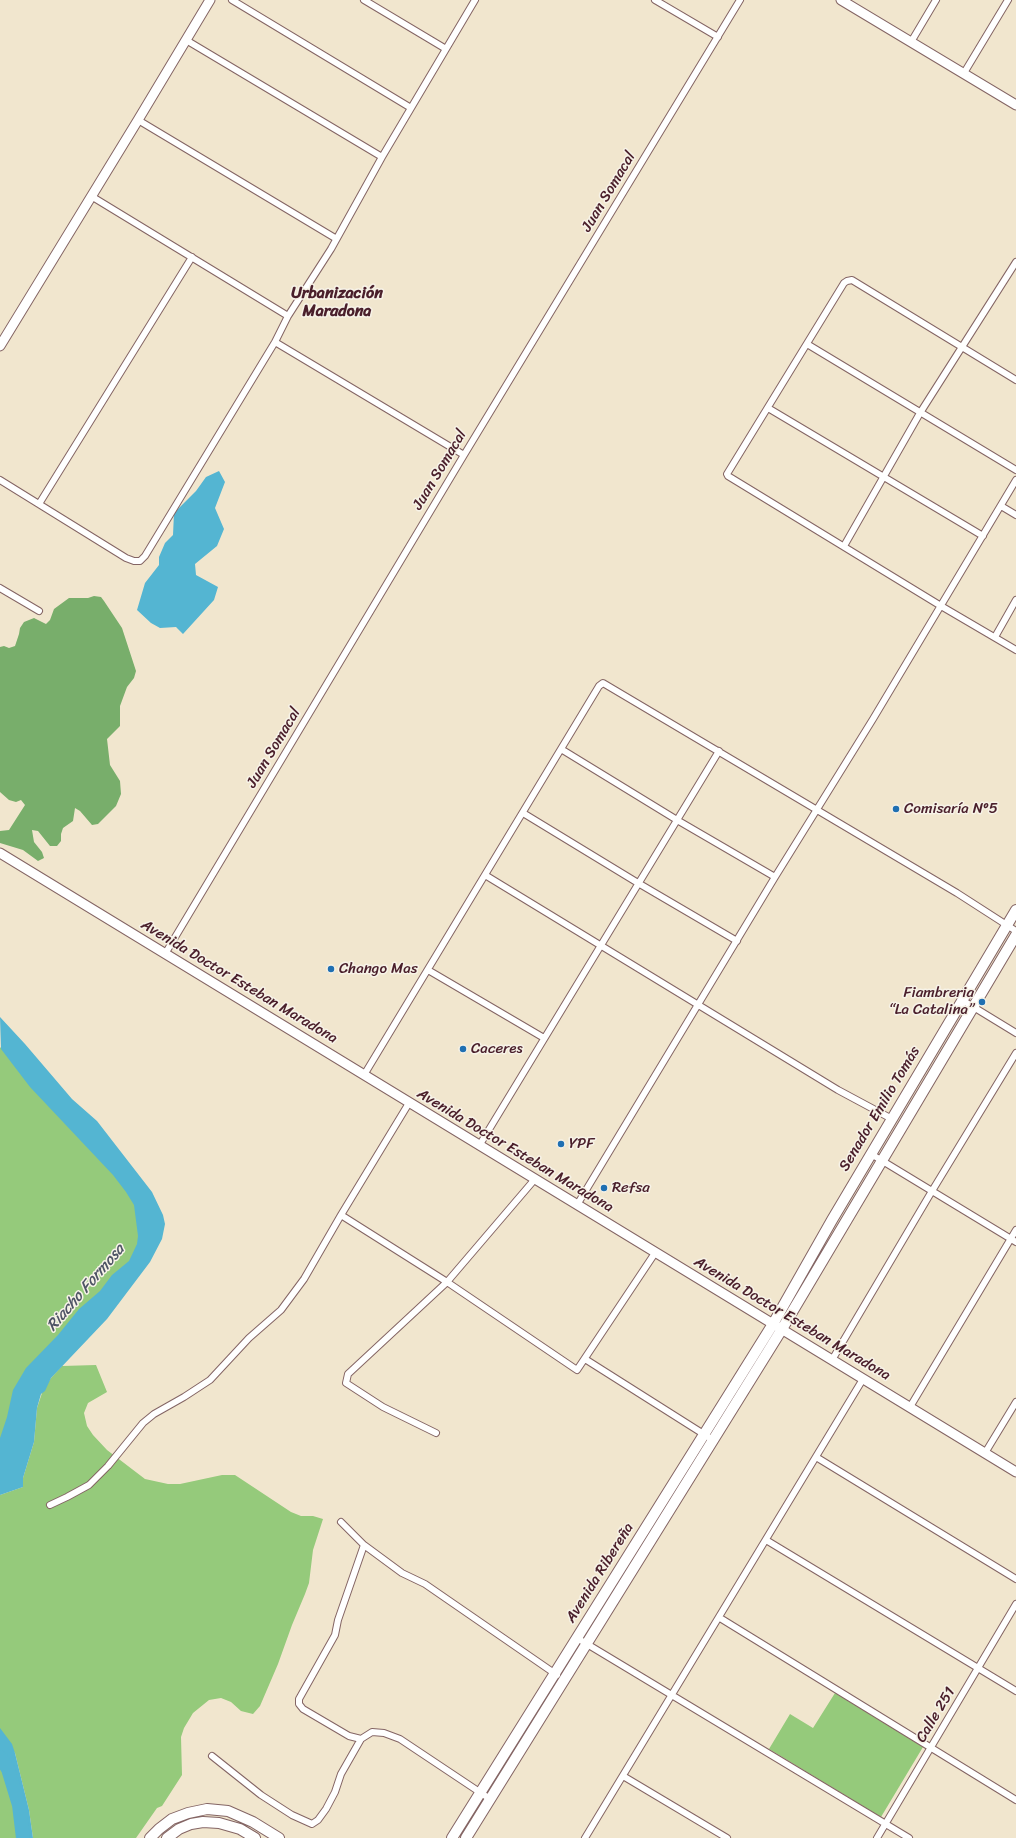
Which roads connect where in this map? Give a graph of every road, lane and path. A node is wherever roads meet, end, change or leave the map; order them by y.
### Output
1 (210, 0) edge
2 (232, 0) edge
3 (364, 0) edge
4 (475, 0) edge
5 (655, 0) edge
6 (740, 0) edge
7 (841, 0) edge
8 (936, 0) edge
9 (1008, 0) edge
10 (718, 37) junction
11 (186, 40) junction
12 (911, 42) junction
13 (446, 49) junction
14 (964, 73) junction
15 (1016, 105) edge
16 (411, 108) junction
17 (138, 120) junction
18 (382, 157) junction
19 (91, 196) junction
20 (335, 238) junction
21 (192, 257) junction
22 (1016, 262) edge
23 (288, 316) junction
24 (275, 342) junction
25 (806, 344) junction
26 (0, 346) edge
27 (962, 347) junction
28 (1016, 380) edge
29 (768, 408) junction
30 (920, 412) junction
31 (464, 455) junction
32 (1016, 470) edge
33 (882, 477) junction
34 (0, 480) edge
35 (1016, 480) edge
36 (39, 504) junction
37 (1001, 506) junction
38 (1016, 516) edge
39 (983, 536) junction
40 (844, 546) junction
41 (0, 588) edge
42 (1016, 600) edge
43 (941, 606) junction
44 (39, 611) dead end
45 (994, 637) junction
46 (1016, 650) edge
47 (561, 749) junction
48 (719, 751) junction
49 (817, 810) junction
50 (523, 812) junction
51 (677, 820) junction
52 (0, 853) edge
53 (485, 875) junction
54 (774, 877) junction
55 (638, 883) junction
56 (1016, 910) edge
57 (1007, 925) junction
58 (1016, 931) edge
59 (1016, 935) edge
60 (737, 941) junction
61 (600, 944) junction
62 (166, 954) junction
63 (428, 970) junction
64 (962, 1000) junction
65 (698, 1003) junction
66 (973, 1006) junction
67 (1016, 1033) edge
68 (544, 1038) junction
69 (1016, 1053) edge
70 (364, 1075) junction
71 (409, 1103) junction
72 (892, 1119) junction
73 (480, 1146) junction
74 (871, 1154) junction
75 (881, 1160) junction
76 (535, 1179) junction
77 (932, 1191) junction
78 (577, 1205) junction
79 (341, 1214) junction
80 (1016, 1230) edge
81 (1013, 1240) edge
82 (655, 1252) junction
83 (448, 1282) junction
84 (773, 1324) junction
85 (782, 1329) junction
86 (585, 1359) junction
87 (832, 1360) junction
88 (863, 1379) junction
89 (1016, 1402) edge
90 (910, 1407) junction
91 (436, 1433) dead end
92 (709, 1438) junction
93 (985, 1453) junction
94 (816, 1457) junction
95 (1016, 1472) edge
96 (50, 1504) dead end
97 (341, 1522) dead end
98 (766, 1540) junction
99 (364, 1545) junction
100 (1016, 1579) edge
101 (1016, 1604) edge
102 (720, 1618) junction
103 (576, 1638) junction
104 (587, 1644) junction
105 (978, 1668) junction
106 (555, 1674) junction
107 (565, 1680) junction
108 (1016, 1691) edge
109 (672, 1695) junction
110 (361, 1738) junction
111 (932, 1748) junction
112 (212, 1756) dead end
113 (623, 1776) junction
114 (481, 1791) junction
115 (490, 1799) junction
116 (1016, 1800) edge
117 (885, 1824) junction
118 (150, 1838) edge
119 (167, 1838) edge
120 (256, 1838) edge
121 (279, 1838) edge
122 (452, 1838) edge
123 (466, 1838) edge
124 (586, 1838) edge
125 (727, 1838) edge
126 (877, 1838) edge
127 (909, 1838) edge

1 - 11 main road
2 - 16 street
3 - 13 street
4 - 13 street
5 - 10 street
6 - 10 street, Juan Somacal
7 - 12 main road
8 - 12 street
9 - 14 street
10 - 31 street, Juan Somacal
11 - 17 main road
11 - 18 street
12 - 14 main road
13 - 16 street
14 - 15 main road
16 - 18 street
17 - 19 main road
17 - 20 street
18 - 20 street
19 - 21 street
19 - 26 main road
20 - 23 street
21 - 23 street
21 - 36 street
22 - 27 street
23 - 24 street
24 - 31 street
24 - 36 street
25 - 27 street
25 - 29 street
25 - 30 street
27 - 28 street
27 - 30 street
29 - 33 street
29 - 40 street
30 - 32 street
30 - 33 street
31 - 62 street, Juan Somacal
33 - 39 street
33 - 40 street
34 - 36 street
35 - 37 street
37 - 38 street
37 - 39 street
39 - 43 street
40 - 43 street
41 - 44 street
42 - 45 street
43 - 45 street
43 - 49 street
45 - 46 street
47 - 48 street
47 - 50 street
47 - 51 street
48 - 49 street
48 - 51 street
49 - 54 street
49 - 57 street
50 - 53 street
50 - 55 street
51 - 54 street
51 - 55 street
52 - 62 main road, Avenida Doctor Esteban Maradona
53 - 61 street
53 - 63 street
54 - 60 street
55 - 60 street
55 - 61 street
56 - 57 main road, Senador Emilio Tomás
57 - 58 street
57 - 64 main road, Senador Emilio Tomás
59 - 66 main road, Senador Emilio Tomás
60 - 65 street
61 - 65 street
61 - 68 street
62 - 70 main road, Avenida Doctor Esteban Maradona
63 - 68 street
63 - 70 street
64 - 66 street
64 - 72 main road, Senador Emilio Tomás
65 - 72 street
65 - 78 street
66 - 67 street
66 - 75 main road, Senador Emilio Tomás
68 - 73 street
69 - 77 street
70 - 71 main road, Avenida Doctor Esteban Maradona
71 - 73 main road, Avenida Doctor Esteban Maradona
71 - 79 street
72 - 74 main road, Senador Emilio Tomás
73 - 76 main road, Avenida Doctor Esteban Maradona
74 - 75 street
74 - 84 main road, Senador Emilio Tomás
75 - 77 street
75 - 85 main road, Senador Emilio Tomás
76 - 78 main road, Avenida Doctor Esteban Maradona
76 - 83 street
77 - 81 street
77 - 87 street
78 - 82 main road, Avenida Doctor Esteban Maradona
79 - 83 street
79 - 96 street
80 - 81 street
81 - 90 street
82 - 84 main road, Avenida Doctor Esteban Maradona
82 - 86 street
83 - 86 street
83 - 91 street
84 - 85 main road, Avenida Doctor Esteban Maradona
84 - 92 main road, Avenida Ribereña
85 - 87 main road, Avenida Doctor Esteban Maradona
85 - 92 main road, Avenida Ribereña
86 - 92 street
87 - 88 main road, Avenida Doctor Esteban Maradona
88 - 90 main road, Avenida Doctor Esteban Maradona
88 - 94 street
89 - 93 street
90 - 93 main road, Avenida Doctor Esteban Maradona
92 - 103 main road, Avenida Ribereña
92 - 104 main road, Avenida Ribereña
93 - 95 main road, Avenida Doctor Esteban Maradona
94 - 98 street
94 - 100 street
97 - 99 street
98 - 102 street
98 - 105 street
99 - 106 street
99 - 110 street
101 - 105 street, Calle 251
102 - 109 street
102 - 111 street
103 - 104 street
103 - 106 main road, Avenida Ribereña
104 - 107 main road, Avenida Ribereña
104 - 109 street
105 - 108 street
105 - 111 street, Calle 251
106 - 107 street
106 - 114 main road, Avenida Ribereña
107 - 115 main road, Avenida Ribereña
109 - 113 street
109 - 117 street
110 - 112 street
110 - 114 street
111 - 116 street
111 - 117 street, Calle 251
113 - 124 street
113 - 125 street
114 - 115 street
114 - 122 main road, Avenida Ribereña
115 - 123 main road, Avenida Ribereña
117 - 126 street, Calle 251
117 - 127 street
118 - 121 main road
119 - 120 main road

